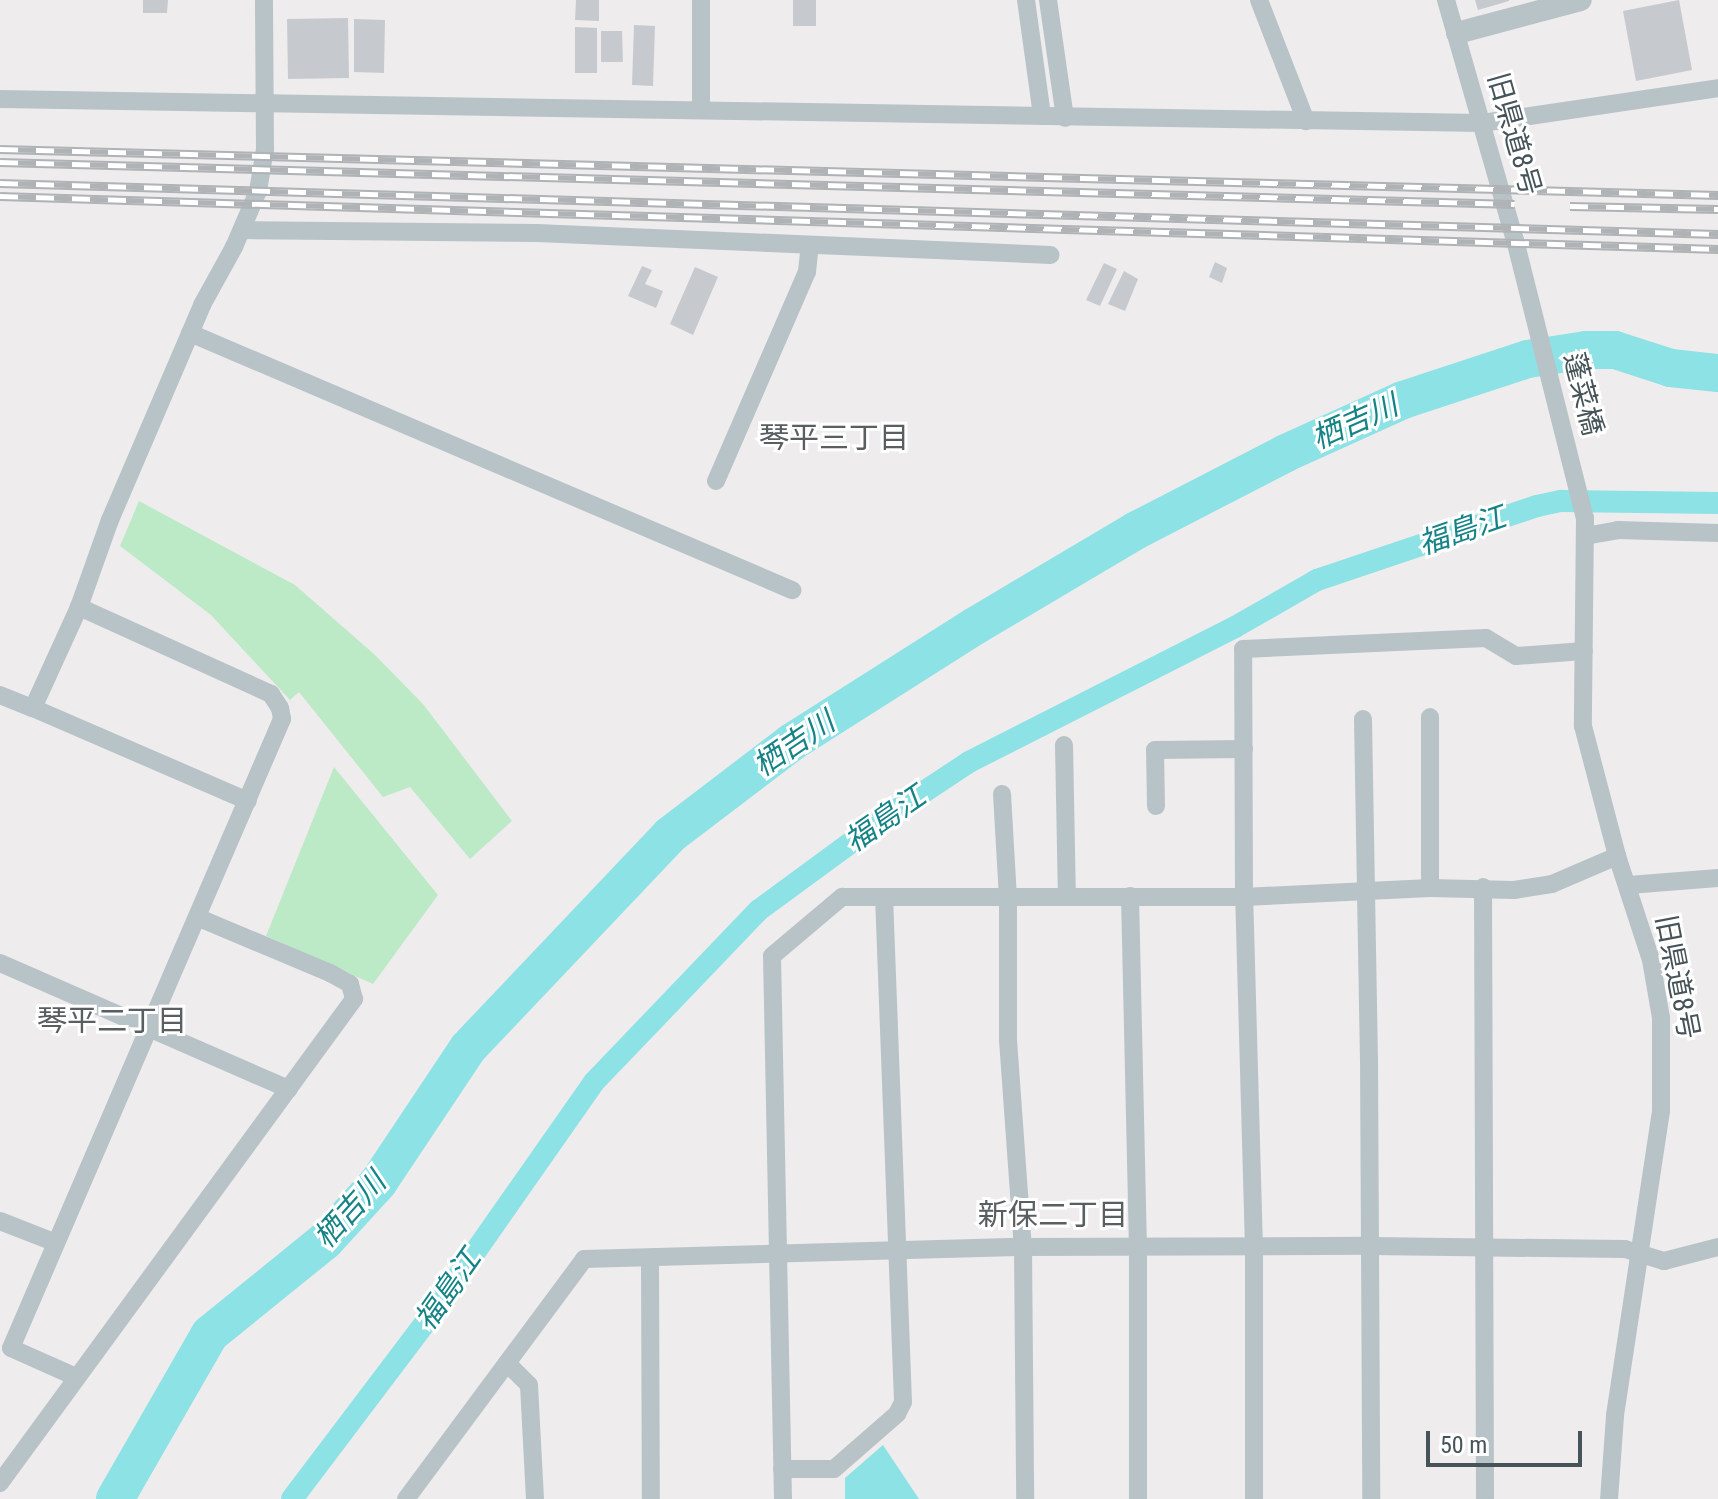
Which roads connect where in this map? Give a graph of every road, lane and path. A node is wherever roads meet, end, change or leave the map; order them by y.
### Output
1 (264, 0) edge
2 (701, 0) edge
3 (1026, 0) edge
4 (1048, 0) edge
5 (1259, 0) edge
6 (1446, 0) edge
7 (1581, 0) edge
8 (1457, 33) junction
9 (1718, 88) edge
10 (0, 99) edge
11 (262, 103) junction
12 (701, 109) junction
13 (1042, 116) junction
14 (1065, 118) junction
15 (1306, 121) junction
16 (1482, 123) junction
17 (242, 230) junction
18 (810, 245) junction
19 (1051, 255) dead end
20 (1526, 284) joint
21 (190, 333) junction
22 (716, 481) dead end
23 (1585, 527) junction
24 (1718, 533) edge
25 (792, 590) dead end
26 (79, 607) junction
27 (1584, 651) junction
28 (0, 695) edge
29 (33, 708) junction
30 (1430, 717) dead end
31 (1363, 719) dead end
32 (1064, 745) dead end
33 (1244, 749) junction
34 (1002, 794) dead end
35 (248, 801) junction
36 (1156, 806) dead end
37 (1617, 856) junction
38 (1718, 878) edge
39 (1629, 885) junction
40 (1483, 887) junction
41 (1430, 888) junction
42 (1366, 891) junction
43 (1067, 896) junction
44 (1130, 896) junction
45 (884, 897) junction
46 (1008, 897) junction
47 (1244, 897) junction
48 (199, 918) junction
49 (0, 963) edge
50 (150, 1029) junction
51 (289, 1089) junction
52 (0, 1221) edge
53 (54, 1242) junction
54 (1371, 1246) junction
55 (1023, 1247) junction
56 (1484, 1247) junction
57 (1718, 1247) edge
58 (1138, 1249) junction
59 (1254, 1249) junction
60 (895, 1250) junction
61 (1641, 1252) junction
62 (779, 1254) junction
63 (650, 1259) junction
64 (507, 1363) junction
65 (76, 1377) junction
66 (782, 1469) junction
67 (0, 1482) edge
68 (406, 1499) edge
69 (535, 1499) edge
70 (651, 1499) edge
71 (783, 1499) edge
72 (1025, 1499) edge
73 (1138, 1499) edge
74 (1254, 1499) edge
75 (1371, 1499) edge
76 (1485, 1499) edge
77 (1609, 1499) edge

1 - 11 street
2 - 12 street
3 - 13 street
4 - 14 street
5 - 15 street
6 - 8 street, 旧県道8号
7 - 8 street
8 - 16 street, 旧県道8号
9 - 16 street
10 - 11 street
11 - 12 street
11 - 17 street
12 - 13 street
13 - 14 street
14 - 15 street
15 - 16 street
16 - 20 street, 旧県道8号
17 - 18 street
17 - 21 street
18 - 19 street
18 - 22 street
20 - 23 street, 蓬菜橋
21 - 25 street
21 - 26 street
23 - 24 street
23 - 27 street, 旧県道8号
26 - 29 street
26 - 35 street
27 - 33 street
27 - 37 street, 旧県道8号
28 - 29 street
29 - 35 street
30 - 41 street
31 - 42 street
32 - 43 street
33 - 36 street
33 - 47 street
34 - 46 street
35 - 48 street
37 - 39 street, 旧県道8号
37 - 40 street
38 - 39 street
39 - 61 street, 旧県道8号
40 - 41 street
40 - 56 street
41 - 42 street
42 - 47 street
42 - 54 street
43 - 44 street
43 - 46 street
44 - 47 street
44 - 58 street
45 - 46 street
45 - 60 street
45 - 62 street
46 - 55 street
47 - 59 street
48 - 50 street
48 - 51 street
49 - 50 street
50 - 51 street
50 - 53 street
51 - 65 street
52 - 53 street
53 - 65 street
54 - 56 street
54 - 59 street
54 - 75 street
55 - 58 street
55 - 60 street
55 - 72 street
56 - 61 street
56 - 76 street
57 - 61 street
58 - 59 street
58 - 73 street
59 - 74 street
60 - 62 street
60 - 66 street
61 - 77 street, 旧県道8号
62 - 63 street
62 - 66 street
63 - 64 street
63 - 70 street
64 - 68 street
64 - 69 street
65 - 67 street
66 - 71 street

